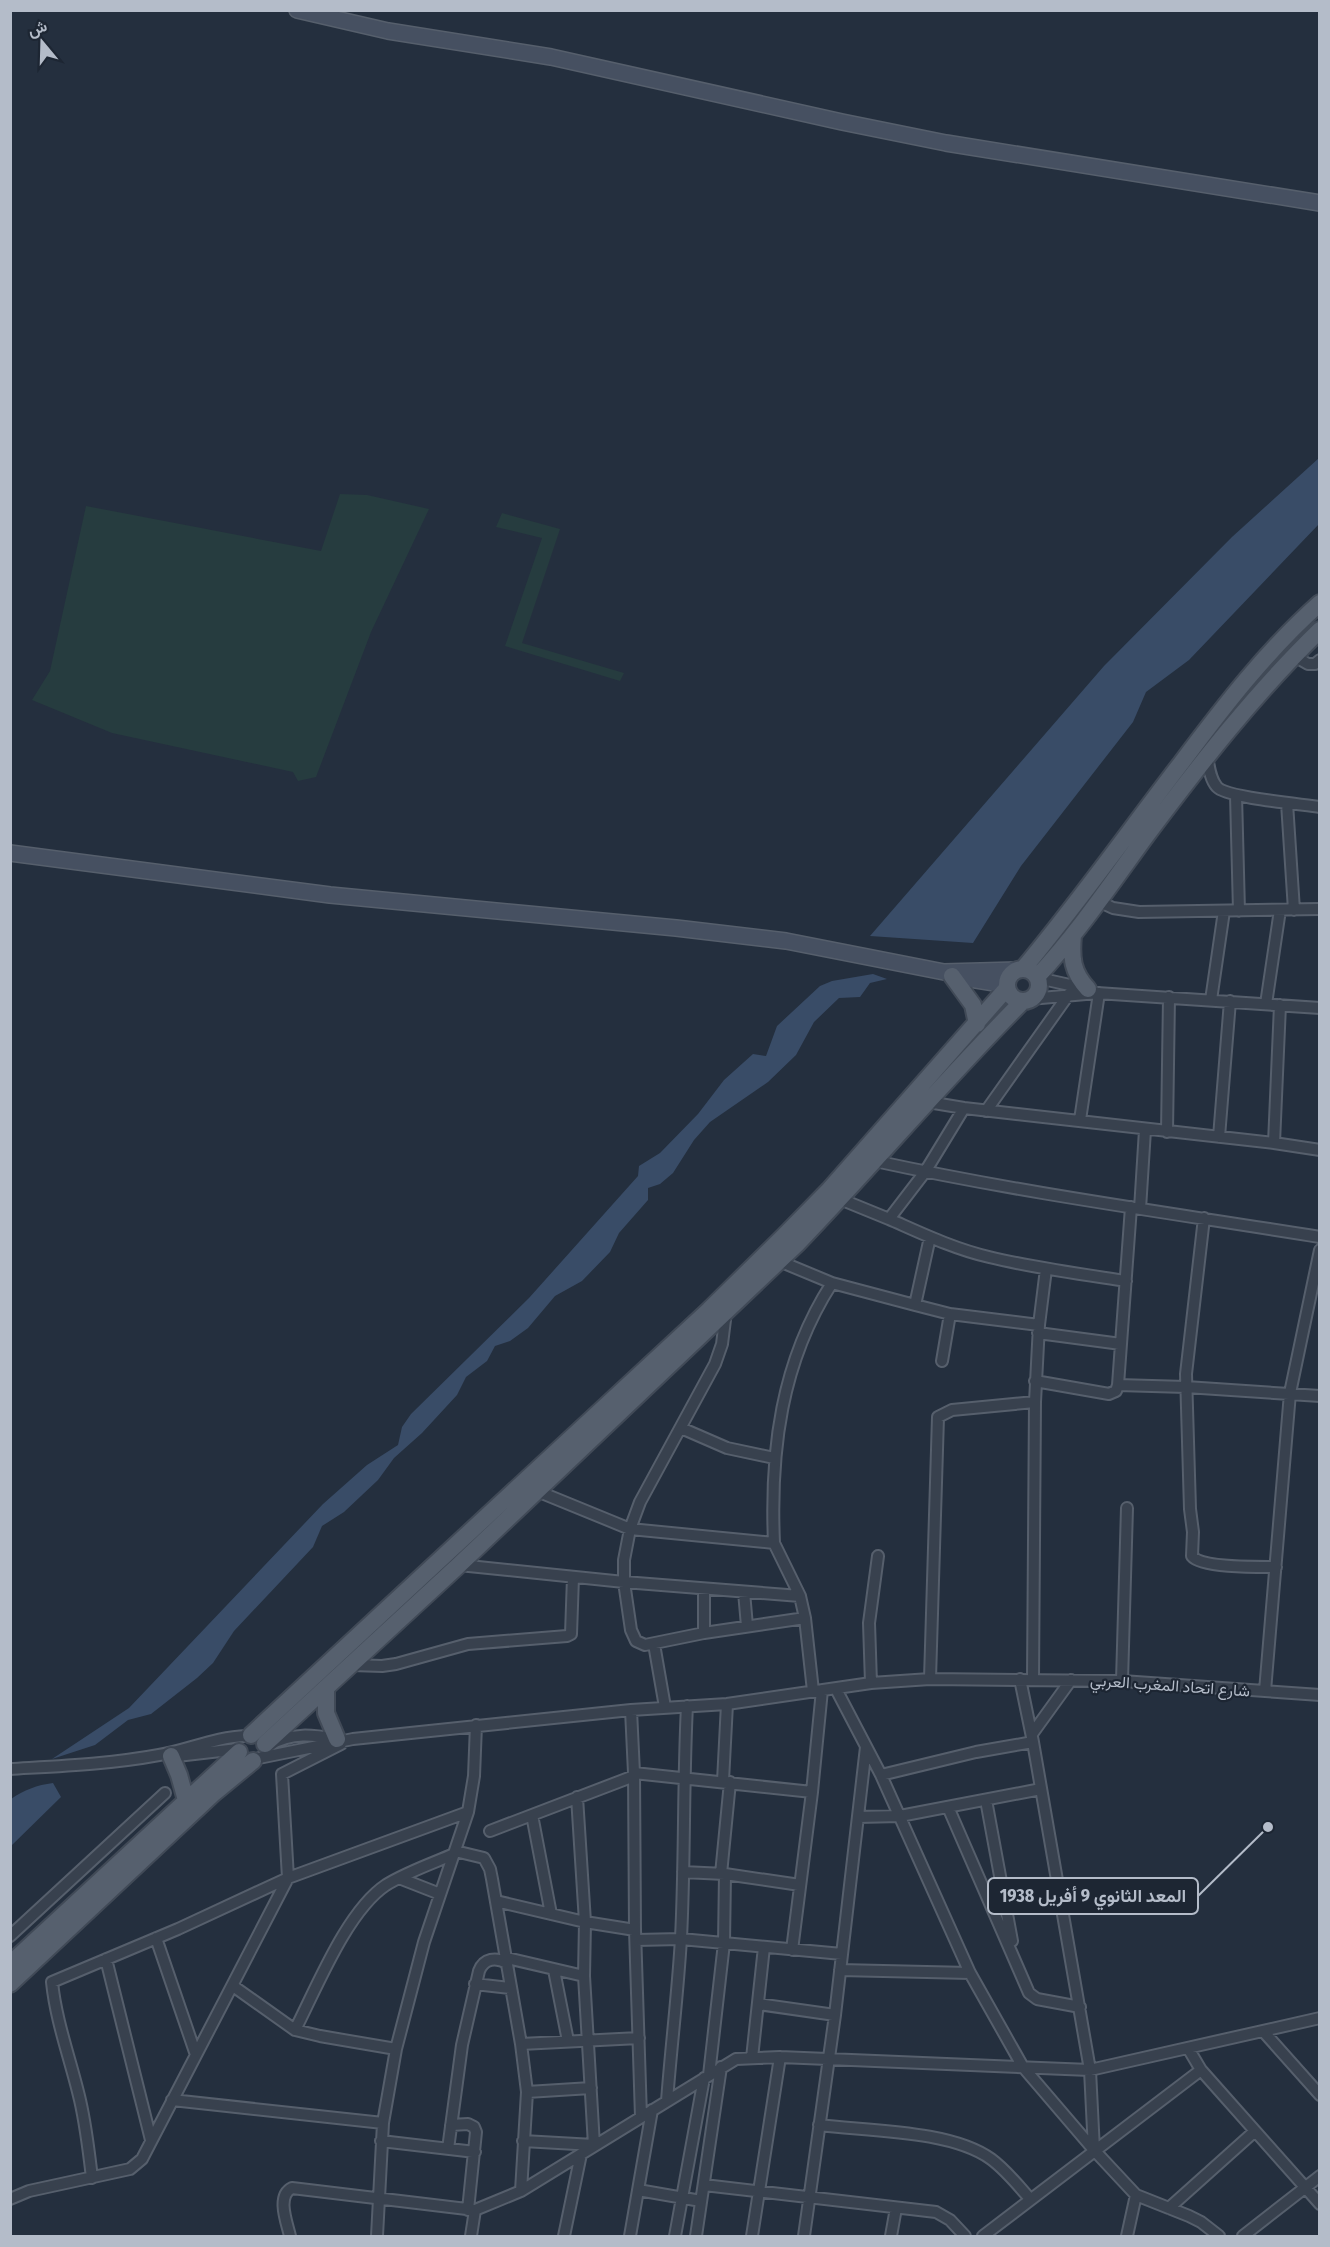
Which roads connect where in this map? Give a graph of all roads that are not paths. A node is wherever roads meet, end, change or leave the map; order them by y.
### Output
1 (297, 10) edge
2 (1320, 203) edge
3 (1320, 603) edge
4 (1320, 630) edge
5 (1294, 656) junction
6 (1320, 660) edge
7 (1207, 756) junction
8 (1236, 795) junction
9 (1287, 803) junction
10 (1320, 807) edge
11 (10, 853) edge
12 (1098, 901) junction
13 (1320, 909) edge
14 (1280, 910) junction
15 (1294, 910) junction
16 (1224, 911) junction
17 (1239, 911) junction
18 (1073, 935) junction
19 (1029, 973) junction
20 (948, 974) junction
21 (1007, 987) junction
22 (1095, 992) junction
23 (1069, 994) junction
24 (1168, 997) junction
25 (1027, 1000) junction
26 (1211, 1000) junction
27 (1230, 1001) junction
28 (1266, 1004) junction
29 (1280, 1005) junction
30 (1320, 1008) edge
31 (977, 1024) junction
32 (928, 1102) junction
33 (964, 1108) junction
34 (986, 1111) junction
35 (1080, 1120) junction
36 (1145, 1130) junction
37 (1167, 1132) junction
38 (1219, 1137) junction
39 (1274, 1143) junction
40 (1320, 1150) edge
41 (875, 1161) junction
42 (925, 1172) junction
43 (840, 1199) junction
44 (1135, 1208) junction
45 (1204, 1218) junction
46 (889, 1219) junction
47 (930, 1237) junction
48 (1320, 1237) edge
49 (1320, 1250) edge
50 (779, 1261) junction
51 (1046, 1269) junction
52 (1126, 1281) junction
53 (832, 1283) junction
54 (915, 1305) junction
55 (726, 1312) junction
56 (950, 1314) junction
57 (1039, 1329) junction
58 (1121, 1344) junction
59 (942, 1361) dead end
60 (1035, 1381) junction
61 (1118, 1385) junction
62 (1186, 1387) junction
63 (1290, 1393) junction
64 (1320, 1395) edge
65 (1035, 1402) junction
66 (681, 1428) junction
67 (774, 1458) junction
68 (537, 1491) junction
69 (1126, 1508) dead end
70 (630, 1529) junction
71 (774, 1543) junction
72 (878, 1556) dead end
73 (459, 1565) junction
74 (1276, 1568) junction
75 (573, 1576) junction
76 (624, 1582) junction
77 (705, 1589) junction
78 (744, 1592) junction
79 (800, 1596) junction
80 (805, 1618) junction
81 (747, 1626) junction
82 (704, 1633) junction
83 (654, 1644) junction
84 (352, 1665) junction
85 (930, 1679) junction
86 (1020, 1679) junction
87 (1033, 1679) junction
88 (1071, 1680) junction
89 (1122, 1681) junction
90 (870, 1683) junction
91 (326, 1689) junction
92 (836, 1689) junction
93 (818, 1691) junction
94 (1265, 1691) junction
95 (1320, 1695) edge
96 (727, 1704) junction
97 (687, 1706) junction
98 (665, 1707) junction
99 (631, 1710) junction
100 (476, 1725) junction
101 (1032, 1738) junction
102 (343, 1739) junction
103 (866, 1746) junction
104 (252, 1748) junction
105 (165, 1756) junction
106 (10, 1769) edge
107 (634, 1774) junction
108 (881, 1775) junction
109 (683, 1776) junction
110 (726, 1782) junction
111 (1041, 1790) junction
112 (812, 1792) junction
113 (165, 1793) dead end
114 (577, 1797) junction
115 (186, 1800) junction
116 (986, 1800) junction
117 (948, 1807) junction
118 (468, 1812) junction
119 (531, 1815) junction
120 (900, 1816) junction
121 (858, 1817) junction
122 (490, 1832) dead end
123 (454, 1853) junction
124 (683, 1872) junction
125 (723, 1874) junction
126 (288, 1878) junction
127 (399, 1878) junction
128 (800, 1885) junction
129 (440, 1894) junction
130 (496, 1901) junction
131 (551, 1914) junction
132 (585, 1922) junction
133 (635, 1935) junction
134 (10, 1936) edge
135 (156, 1938) junction
136 (681, 1939) junction
137 (724, 1944) junction
138 (764, 1947) junction
139 (792, 1950) junction
140 (842, 1954) junction
141 (106, 1959) junction
142 (507, 1960) junction
143 (1016, 1961) junction
144 (10, 1964) edge
145 (554, 1970) junction
146 (840, 1970) junction
147 (970, 1973) junction
148 (584, 1976) junction
149 (10, 1984) edge
150 (476, 1984) junction
151 (232, 1986) junction
152 (510, 1988) junction
153 (758, 2004) junction
154 (1080, 2007) junction
155 (835, 2015) junction
156 (1320, 2018) edge
157 (295, 2030) junction
158 (1263, 2031) junction
159 (639, 2038) junction
160 (587, 2040) junction
161 (568, 2041) junction
162 (521, 2044) junction
163 (1188, 2048) junction
164 (396, 2049) junction
165 (196, 2055) junction
166 (780, 2057) junction
167 (752, 2058) junction
168 (827, 2059) junction
169 (721, 2067) junction
170 (1023, 2067) junction
171 (1090, 2070) junction
172 (1202, 2070) junction
173 (707, 2076) junction
174 (591, 2088) junction
175 (527, 2091) junction
176 (1320, 2095) edge
177 (172, 2100) junction
178 (667, 2101) junction
179 (652, 2110) junction
180 (641, 2117) junction
181 (383, 2123) junction
182 (451, 2125) junction
183 (819, 2126) junction
184 (1255, 2131) junction
185 (151, 2140) junction
186 (381, 2141) junction
187 (523, 2141) junction
188 (594, 2145) junction
189 (448, 2149) junction
190 (1094, 2150) junction
191 (475, 2152) junction
192 (581, 2154) junction
193 (1320, 2176) edge
194 (92, 2178) junction
195 (704, 2184) junction
196 (1305, 2188) junction
197 (638, 2190) junction
198 (521, 2191) junction
199 (759, 2193) junction
200 (1136, 2195) junction
201 (811, 2196) junction
202 (682, 2198) junction
203 (10, 2199) edge
204 (377, 2199) junction
205 (1030, 2199) junction
206 (701, 2201) junction
207 (1320, 2204) edge
208 (896, 2208) junction
209 (1169, 2208) junction
210 (472, 2210) junction
211 (1128, 2231) edge
212 (290, 2236) edge
213 (376, 2236) edge
214 (471, 2236) edge
215 (564, 2236) edge
216 (630, 2236) edge
217 (675, 2236) edge
218 (696, 2236) edge
219 (752, 2236) edge
220 (804, 2236) edge
221 (891, 2236) edge
222 (965, 2236) edge
223 (983, 2236) edge
224 (1116, 2236) edge
225 (1219, 2236) edge
226 (1243, 2236) edge

1 - 2 street
3 - 19 main road
4 - 5 main road
5 - 6 street
5 - 7 main road
7 - 8 street
7 - 12 main road
8 - 9 street
8 - 17 street
9 - 10 street
9 - 15 street
11 - 20 street
12 - 16 street
12 - 18 main road
13 - 15 street
14 - 15 street
14 - 17 street
14 - 28 street
16 - 17 street
16 - 26 street
18 - 19 main road
18 - 22 main road
19 - 20 street
19 - 21 main road
19 - 22 street
19 - 25 main road
20 - 21 street
20 - 31 main road
21 - 25 main road
21 - 31 main road
22 - 23 street
22 - 24 street
22 - 35 street
23 - 25 street
23 - 34 street
24 - 26 street
24 - 37 street
25 - 32 main road
26 - 27 street
27 - 28 street
27 - 38 street
28 - 29 street
29 - 30 street
29 - 39 street
31 - 104 main road
32 - 33 street
32 - 41 main road
33 - 34 street
33 - 42 street
34 - 35 street
35 - 36 street
36 - 37 street
36 - 44 street
37 - 38 street
38 - 39 street
39 - 40 street
41 - 42 street
41 - 43 main road
42 - 44 street
42 - 46 street
43 - 46 street
43 - 50 main road
44 - 45 street
44 - 52 street
45 - 48 street
45 - 62 street
46 - 47 street
47 - 51 street
47 - 54 street
49 - 63 street
50 - 53 street
50 - 55 main road
51 - 52 street
51 - 57 street
52 - 58 street
53 - 54 street
53 - 67 street
54 - 56 street
55 - 66 street
55 - 68 main road
56 - 57 street
56 - 59 street
57 - 58 street
57 - 60 street
58 - 61 street
60 - 61 street
60 - 65 street
61 - 62 street
62 - 63 street
62 - 74 street
63 - 64 street
63 - 74 street
65 - 85 street
65 - 87 street
66 - 67 street
66 - 70 street
67 - 71 street
68 - 70 street
68 - 73 main road
69 - 89 street
70 - 71 street
70 - 76 street
71 - 79 street
72 - 90 street
73 - 75 street
73 - 84 main road
74 - 94 street
75 - 76 street
75 - 84 street
76 - 77 street
76 - 83 street
77 - 78 street
77 - 82 street
78 - 79 street
78 - 81 street
79 - 80 street
80 - 81 street
80 - 93 street
81 - 82 street
82 - 83 street
83 - 98 street
84 - 91 main road
85 - 86 street, شارع اتحاد المغرب العربي
85 - 90 street, شارع اتحاد المغرب العربي
86 - 87 street, شارع اتحاد المغرب العربي
86 - 101 street
87 - 88 street, شارع اتحاد المغرب العربي
88 - 89 street, شارع اتحاد المغرب العربي
88 - 101 street
89 - 94 street, شارع اتحاد المغرب العربي
90 - 92 street, شارع اتحاد المغرب العربي
91 - 102 main road
91 - 104 main road
92 - 93 street, شارع اتحاد المغرب العربي
92 - 103 street
93 - 96 street, شارع اتحاد المغرب العربي
93 - 112 street
94 - 95 street, شارع اتحاد المغرب العربي
96 - 97 street, شارع اتحاد المغرب العربي
96 - 110 street
97 - 98 street, شارع اتحاد المغرب العربي
97 - 109 street
98 - 99 street, شارع اتحاد المغرب العربي
99 - 100 street, شارع اتحاد المغرب العربي
99 - 107 street
100 - 102 street, شارع اتحاد المغرب العربي
100 - 118 street
101 - 108 street
101 - 111 street
102 - 104 street
102 - 126 street
103 - 108 street
103 - 121 street
104 - 105 street
104 - 115 main road
104 - 149 main road
105 - 106 street
105 - 115 main road
107 - 109 street
107 - 114 street
107 - 133 street
108 - 120 street
109 - 110 street
109 - 124 street
110 - 112 street
110 - 125 street
111 - 116 street
111 - 154 street
112 - 128 street
113 - 134 street
114 - 119 street
114 - 132 street
115 - 144 main road
116 - 117 street
116 - 143 street
117 - 120 street
117 - 143 street
118 - 123 street
118 - 126 street
119 - 122 street
119 - 131 street
120 - 121 street
120 - 147 street
121 - 140 street
123 - 127 street
123 - 129 street
123 - 130 street
124 - 125 street
124 - 136 street
125 - 128 street
125 - 137 street
126 - 135 street
126 - 151 street
127 - 129 street
127 - 157 street
128 - 139 street
129 - 164 street
130 - 131 street
130 - 142 street
131 - 132 street
132 - 133 street
132 - 148 street
133 - 136 street
133 - 159 street
135 - 141 street
135 - 165 street
136 - 137 street
136 - 178 street
137 - 138 street
137 - 173 street
138 - 139 street
138 - 153 street
139 - 140 street
140 - 146 street
141 - 185 street
141 - 194 street
142 - 145 street
142 - 150 street
142 - 152 street
143 - 154 street
145 - 148 street
145 - 161 street
146 - 147 street
146 - 155 street
147 - 170 street
148 - 160 street
150 - 152 street
150 - 182 street
151 - 157 street
151 - 165 street
152 - 162 street
153 - 155 street
153 - 167 street
154 - 171 street
155 - 168 street
156 - 158 street
157 - 164 street
158 - 163 street
158 - 176 street
159 - 160 street
159 - 180 street
160 - 161 street
160 - 174 street
161 - 162 street
162 - 175 street
163 - 171 street
163 - 172 street
164 - 181 street
165 - 177 street
166 - 167 street
166 - 168 street
166 - 199 street
167 - 169 street
168 - 170 street
168 - 183 street
169 - 173 street
169 - 195 street
170 - 171 street
170 - 190 street
171 - 190 street
172 - 184 street
172 - 190 street
173 - 178 street
173 - 202 street
174 - 175 street
174 - 188 street
175 - 187 street
177 - 181 street
177 - 185 street
178 - 179 street
179 - 180 street
179 - 197 street
180 - 188 street
181 - 186 street
182 - 189 street
182 - 191 street
183 - 201 street
183 - 205 street
184 - 196 street
184 - 209 street
185 - 194 street
186 - 189 street
186 - 204 street
187 - 188 street
187 - 198 street
188 - 192 street
189 - 191 street
190 - 200 street
190 - 205 street
191 - 210 street
192 - 198 street
192 - 215 street
193 - 196 street
194 - 203 street
195 - 199 street
195 - 206 street
196 - 207 street
196 - 226 street
197 - 202 street
197 - 216 street
198 - 210 street
199 - 201 street
199 - 219 street
200 - 209 street
200 - 211 street
201 - 208 street
201 - 220 street
202 - 206 street
202 - 217 street
204 - 210 street
204 - 212 street
204 - 213 street
205 - 223 street
206 - 218 street
208 - 221 street
208 - 222 street
209 - 225 street
210 - 214 street
211 - 224 street

